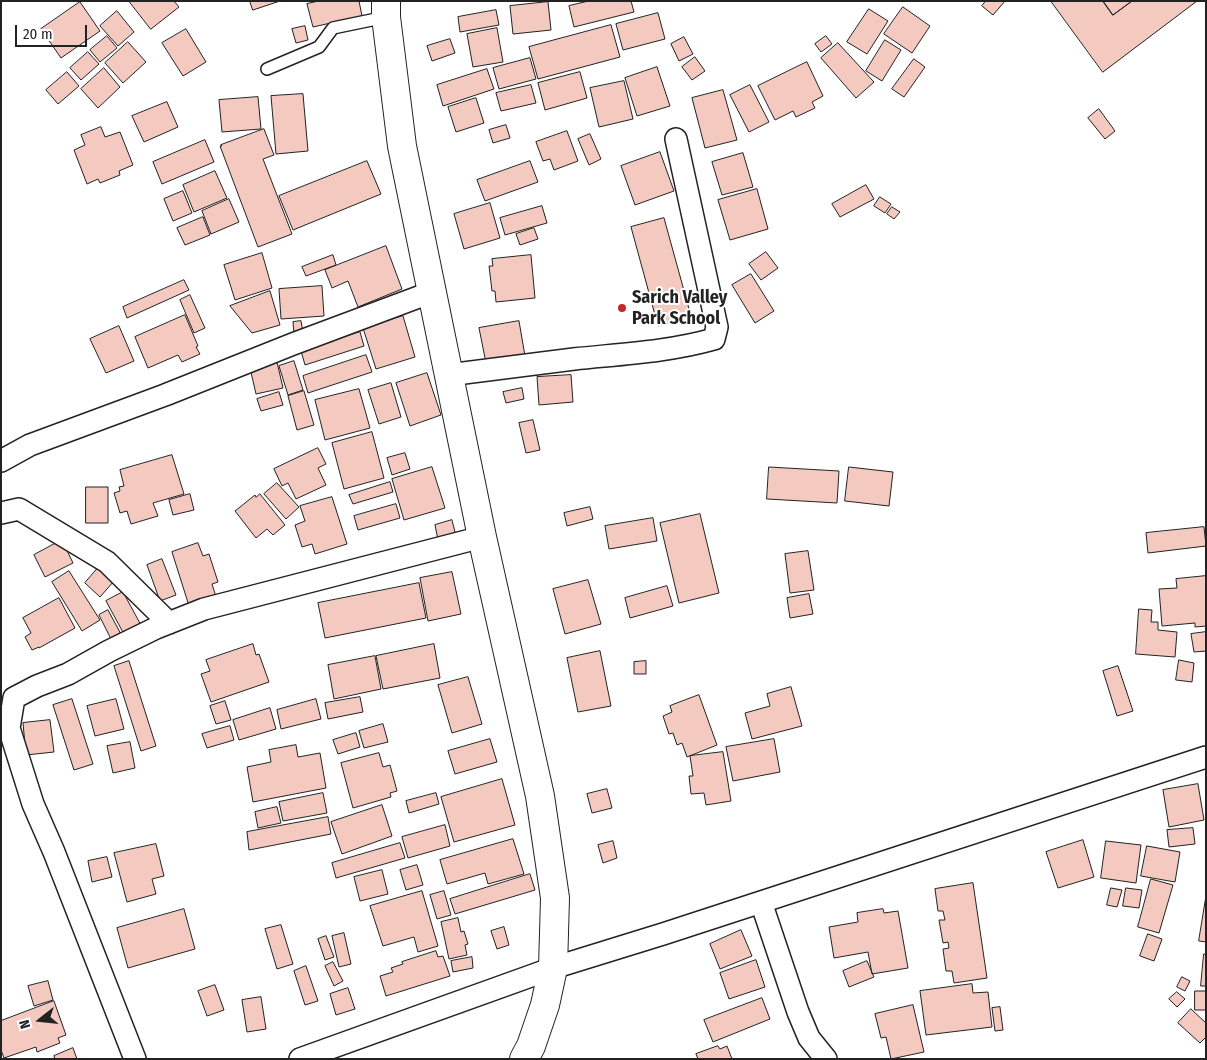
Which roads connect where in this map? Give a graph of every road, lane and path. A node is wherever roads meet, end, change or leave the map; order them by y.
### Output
1 (386, 9) edge
2 (267, 69) dead end
3 (676, 139) dead end
4 (432, 292) junction
5 (448, 376) junction
6 (1, 461) edge
7 (1, 513) edge
8 (482, 537) junction
9 (169, 623) junction
10 (1206, 758) edge
11 (761, 902) junction
12 (554, 968) junction
13 (135, 1059) edge
14 (300, 1059) edge
15 (524, 1059) edge
16 (826, 1059) edge

1 - 2 lane
1 - 4 street
3 - 5 street
4 - 5 street
4 - 6 street
5 - 8 street
7 - 9 street
8 - 9 street
8 - 12 street
9 - 13 street
10 - 11 street
11 - 12 street
11 - 16 street
12 - 14 street
12 - 15 street

